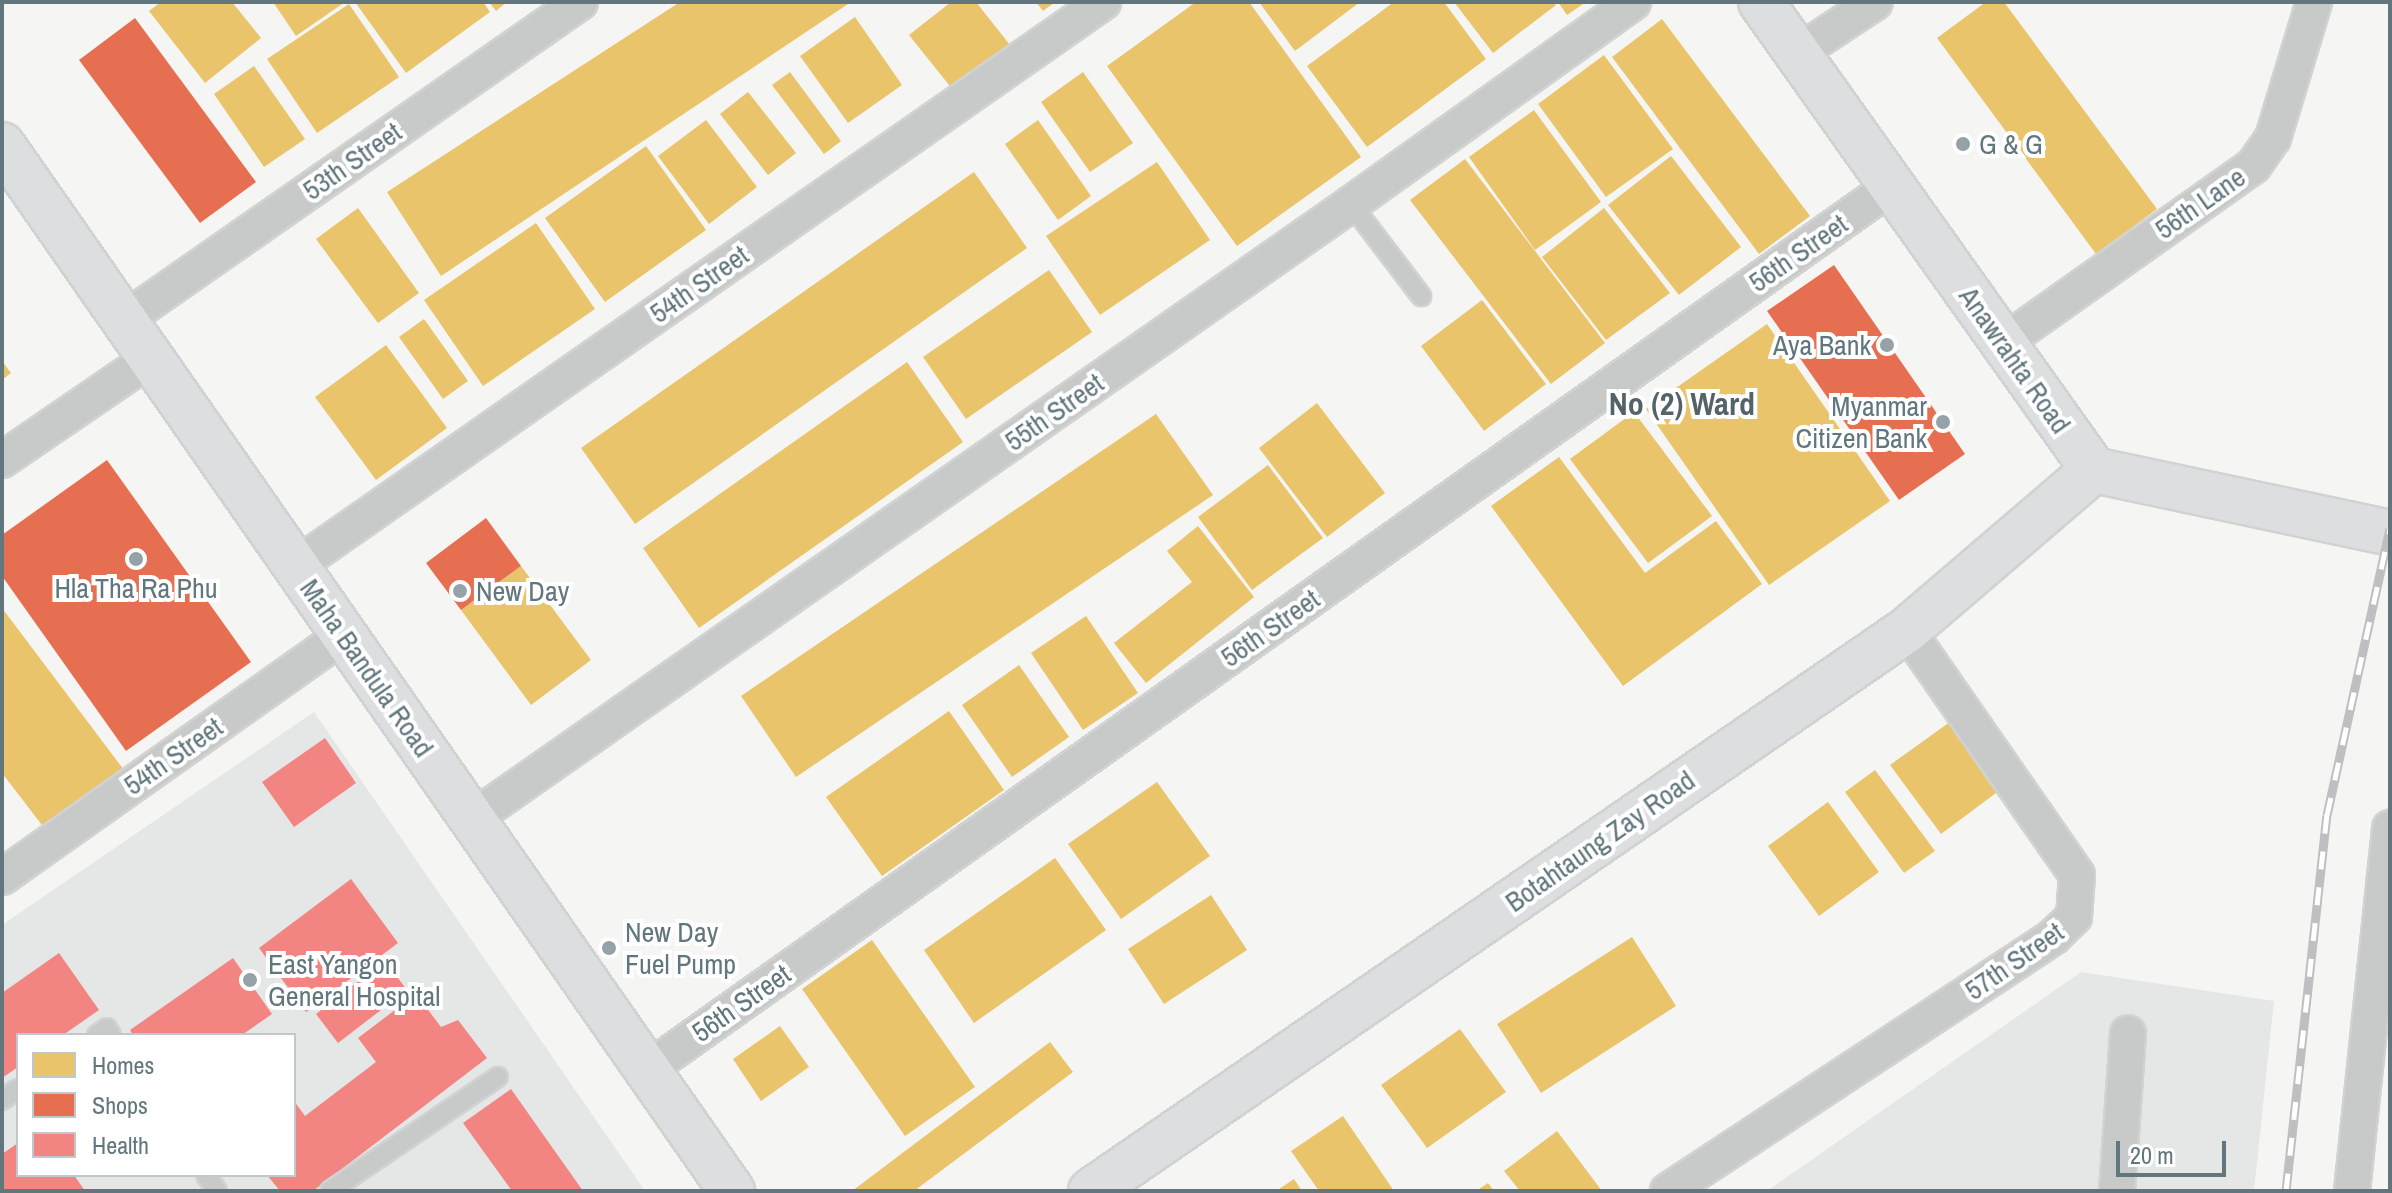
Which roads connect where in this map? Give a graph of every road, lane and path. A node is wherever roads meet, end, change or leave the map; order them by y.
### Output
1 (580, 2) edge
2 (1103, 2) edge
3 (1633, 2) edge
4 (1761, 2) edge
5 (1875, 2) edge
6 (2314, 2) edge
7 (1798, 53) junction
8 (2, 145) edge
9 (1892, 186) junction
10 (1351, 204) junction
11 (1421, 296) dead end
12 (124, 320) junction
13 (2003, 343) junction
14 (151, 358) junction
15 (2, 460) edge
16 (2094, 470) junction
17 (2390, 533) edge
18 (296, 566) junction
19 (1907, 630) junction
20 (344, 635) junction
21 (472, 819) junction
22 (2390, 828) edge
23 (7, 861) edge
24 (2128, 1033) dead end
25 (647, 1070) junction
26 (498, 1077) dead end
27 (330, 1191) edge
28 (732, 1191) edge
29 (1091, 1191) edge
30 (1668, 1191) edge
31 (2117, 1191) edge
32 (2352, 1191) edge

1 - 12 street, 53th Street
2 - 18 street, 54th Street
3 - 10 street, 55th Street
4 - 7 main road, Anawrahta Road
5 - 7 street
6 - 13 street, 56th Lane
7 - 9 main road, Anawrahta Road
8 - 12 main road, Maha Bandula Road
9 - 13 main road, Anawrahta Road
9 - 25 street, 56th Street
10 - 11 lane
10 - 21 street, 55th Street
12 - 14 main road, Maha Bandula Road
13 - 16 main road, Anawrahta Road
14 - 15 street
14 - 18 main road, Maha Bandula Road
16 - 17 main road
16 - 19 main road, Botahtaung Zay Road
18 - 20 main road, Maha Bandula Road
19 - 29 main road, Botahtaung Zay Road
19 - 30 street, 57th Street
20 - 21 main road, Maha Bandula Road
20 - 23 street, 54th Street
21 - 25 main road, Maha Bandula Road
22 - 32 street
24 - 31 street
25 - 28 main road, Maha Bandula Road
26 - 27 lane

